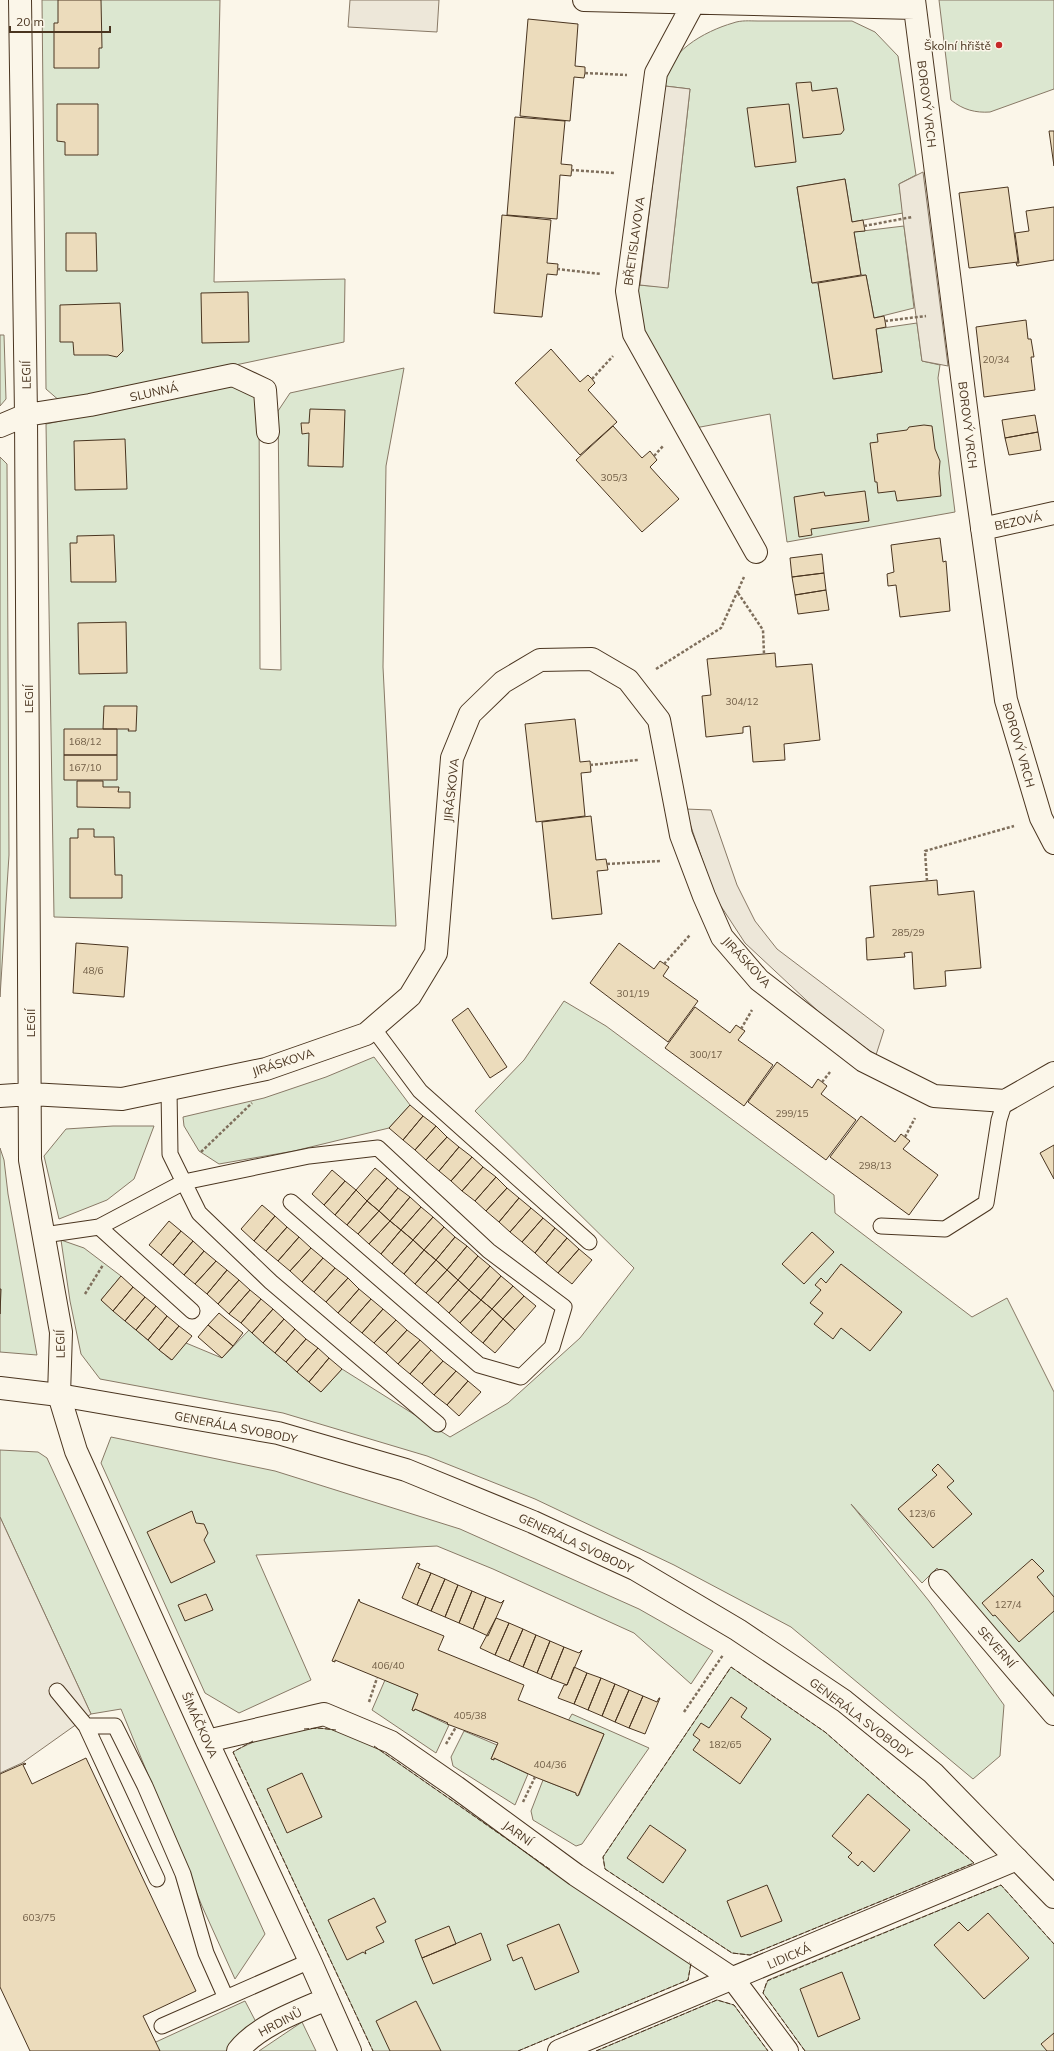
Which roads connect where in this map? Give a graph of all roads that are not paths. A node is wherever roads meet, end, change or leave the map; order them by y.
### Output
1 (20, 0) edge
2 (584, 0) edge
3 (694, 4) junction
4 (915, 4) edge
5 (26, 415) junction
6 (0, 426) edge
7 (268, 432) dead end
8 (1054, 513) edge
9 (982, 529) junction
10 (756, 552) road end
11 (1054, 843) edge
12 (373, 1028) junction
13 (1054, 1073) edge
14 (169, 1090) junction
15 (30, 1094) junction
16 (0, 1096) edge
17 (1005, 1101) junction
18 (182, 1178) junction
19 (291, 1202) dead end
20 (881, 1226) dead end
21 (99, 1228) junction
22 (44, 1235) junction
23 (589, 1242) dead end
24 (192, 1311) dead end
25 (0, 1388) edge
26 (59, 1395) junction
27 (438, 1424) dead end
28 (940, 1581) dead end
29 (57, 1691) dead end
30 (1054, 1714) edge
31 (86, 1726) junction
32 (207, 1741) junction
33 (1017, 1859) junction
34 (157, 1879) dead end
35 (1054, 1897) edge
36 (310, 1961) junction
37 (733, 1980) junction
38 (226, 1998) junction
39 (327, 1999) junction
40 (162, 2026) dead end
41 (238, 2051) edge
42 (350, 2051) edge
43 (559, 2051) edge
44 (787, 2051) edge

1 - 5 street, LEGIÍ
2 - 3 street
3 - 4 street
3 - 10 street, BŘETISLAVOVA
4 - 9 street, BOROVÝ VRCH
5 - 6 street, SLUNNÁ
5 - 7 street, SLUNNÁ
5 - 15 street, LEGIÍ
8 - 9 street, BEZOVÁ
9 - 11 street, BOROVÝ VRCH
12 - 14 street, JIRÁSKOVA
12 - 17 street, JIRÁSKOVA
12 - 23 lane
13 - 17 street
14 - 15 street, JIRÁSKOVA
14 - 18 lane
15 - 16 street, JIRÁSKOVA
15 - 22 street, LEGIÍ
17 - 20 lane
18 - 19 lane
18 - 21 lane
18 - 27 lane
21 - 22 lane
21 - 24 lane
22 - 26 street, LEGIÍ
25 - 26 street, GENERÁLA SVOBODY
26 - 32 street, ŠIMÁČKOVA
26 - 33 street, GENERÁLA SVOBODY
28 - 30 street, SEVERNÍ
29 - 31 lane
31 - 34 lane
31 - 38 lane
32 - 36 street, ŠIMÁČKOVA
32 - 37 street, JARNÍ
33 - 35 street, GENERÁLA SVOBODY
33 - 37 street, LIDICKÁ
36 - 38 lane
36 - 39 street, ŠIMÁČKOVA
37 - 43 street, LIDICKÁ
37 - 44 street, JARNÍ
38 - 40 lane
39 - 41 street, HRDINŮ
39 - 42 street, ŠIMÁČKOVA

